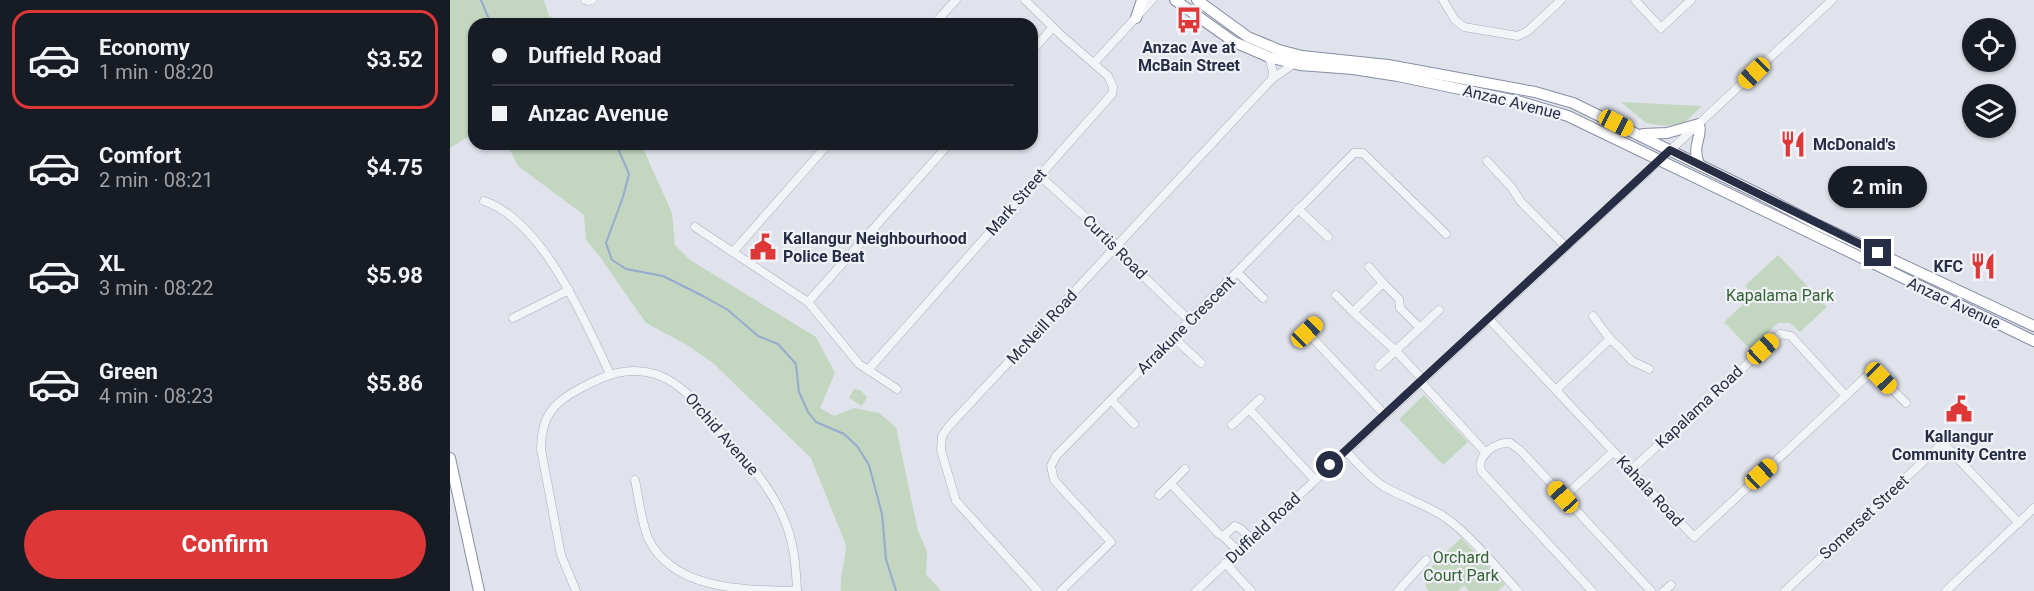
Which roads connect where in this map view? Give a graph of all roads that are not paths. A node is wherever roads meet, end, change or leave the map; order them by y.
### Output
1 (585, 0) edge
2 (592, 0) edge
3 (956, 0) edge
4 (1025, 0) edge
5 (1142, 0) edge
6 (1152, 0) edge
7 (1175, 0) edge
8 (1197, 0) edge
9 (1443, 0) edge
10 (1561, 0) edge
11 (1635, 0) edge
12 (1691, 0) edge
13 (1832, 0) edge
14 (940, 18) edge
15 (1136, 18) junction
16 (1053, 27) junction
17 (1038, 44) edge
18 (1269, 57) junction
19 (1094, 63) junction
20 (1295, 63) junction
21 (1272, 79) junction
22 (1699, 124) junction
23 (1639, 134) junction
24 (823, 150) edge
25 (944, 150) edge
26 (1670, 150) junction
27 (1659, 160) junction
28 (1487, 161) dead end
29 (1699, 164) junction
30 (1040, 176) junction
31 (484, 201) dead end
32 (1298, 209) junction
33 (695, 227) dead end
34 (1446, 234) dead end
35 (1328, 237) dead end
36 (1115, 247) junction
37 (1566, 247) junction
38 (733, 252) junction
39 (1369, 267) dead end
40 (1238, 273) junction
41 (1383, 283) junction
42 (569, 290) junction
43 (1336, 295) dead end
44 (1263, 298) dead end
45 (808, 302) junction
46 (1439, 310) dead end
47 (1353, 312) junction
48 (1593, 316) dead end
49 (513, 318) dead end
50 (1489, 319) junction
51 (1189, 320) junction
52 (1317, 322) dead end
53 (2034, 326) edge
54 (1420, 328) junction
55 (1307, 332) junction
56 (1173, 337) junction
57 (2034, 341) edge
58 (1607, 342) junction
59 (1296, 343) dead end
60 (1396, 351) junction
61 (1201, 363) dead end
62 (1379, 366) dead end
63 (1649, 369) dead end
64 (868, 370) junction
65 (610, 374) junction
66 (1422, 381) junction
67 (897, 389) dead end
68 (1556, 390) junction
69 (1845, 395) junction
70 (1260, 399) dead end
71 (1111, 400) junction
72 (1906, 403) dead end
73 (1250, 409) junction
74 (1385, 415) junction
75 (1134, 424) dead end
76 (1232, 425) dead end
77 (1346, 451) junction
78 (1613, 452) junction
79 (1486, 453) junction
80 (450, 458) edge
81 (1185, 469) dead end
82 (1631, 470) junction
83 (635, 480) dead end
84 (1315, 480) junction
85 (1171, 484) junction
86 (1159, 495) dead end
87 (1563, 497) junction
88 (2033, 510) edge
89 (2019, 523) junction
90 (1223, 536) junction
91 (1251, 539) junction
92 (1238, 552) junction
93 (1426, 560) dead end
94 (1225, 563) junction
95 (1671, 585) dead end
96 (478, 591) edge
97 (576, 591) edge
98 (797, 591) edge
99 (1038, 591) edge
100 (1061, 591) edge
101 (1196, 591) edge
102 (1251, 591) edge
103 (1398, 591) edge
104 (1518, 591) edge
105 (1592, 591) edge
106 (1651, 591) edge
107 (1664, 591) edge
108 (1785, 591) edge
109 (1946, 591) edge

1 - 2 street
3 - 14 street
4 - 16 street
5 - 15 highway
6 - 15 street
7 - 18 highway, Anzac Avenue
8 - 23 highway, Anzac Avenue
9 - 10 street
11 - 12 street
13 - 22 street, Duffield Road
15 - 19 street
16 - 17 street
16 - 19 street
18 - 20 highway, Anzac Avenue
18 - 21 street
19 - 30 street, Mark Street
20 - 21 street, McNeill Road
20 - 27 highway, Anzac Avenue
21 - 36 street, McNeill Road
22 - 23 highway
22 - 26 street, Duffield Road
22 - 29 highway
23 - 26 highway, Anzac Avenue
24 - 38 street
25 - 45 street
26 - 27 street, Duffield Road
26 - 29 highway, Anzac Avenue
27 - 37 street, Duffield Road
27 - 57 highway, Anzac Avenue
28 - 37 street
29 - 53 highway, Anzac Avenue
30 - 36 street, Curtis Road
30 - 64 street, Mark Street
31 - 42 street
32 - 34 street, Arrakune Crescent
32 - 35 street
32 - 40 street, Arrakune Crescent
33 - 38 street
36 - 51 street, Curtis Road
36 - 99 street, McNeill Road
37 - 50 street, Duffield Road
38 - 45 street
39 - 41 street
40 - 44 street
40 - 51 street, Arrakune Crescent
41 - 47 street
41 - 54 street
42 - 49 street
42 - 65 street
43 - 47 street
45 - 64 street
46 - 54 street
47 - 60 street
48 - 58 street
50 - 66 street, Duffield Road
50 - 68 street, Kahala Road
51 - 56 street, Arrakune Crescent
52 - 55 street
54 - 60 street
55 - 59 street
55 - 74 street
56 - 61 street
56 - 71 street, Arrakune Crescent
58 - 63 street
58 - 68 street
60 - 62 street
60 - 66 street
64 - 67 street
65 - 97 street, Orchid Avenue
65 - 98 street, Orchid Avenue
66 - 74 street, Duffield Road
66 - 79 street
68 - 78 street, Kahala Road
69 - 72 street, Kahala Road
69 - 82 street, Kapalama Road
69 - 82 street, Kahala Road
70 - 73 street
71 - 75 street
71 - 100 street, Arrakune Crescent
73 - 76 street
73 - 84 street
74 - 77 street, Duffield Road
77 - 84 street, Duffield Road
77 - 104 street
78 - 82 street, Kahala Road
78 - 87 street
79 - 87 street
79 - 105 street
80 - 96 highway
81 - 85 street
83 - 98 street
84 - 91 street, Duffield Road
85 - 86 street
85 - 90 street
87 - 106 street
88 - 89 street
89 - 108 street, Somerset Street
89 - 109 street
90 - 91 street
90 - 92 street
91 - 92 street, Duffield Road
92 - 94 street, Duffield Road
93 - 103 street
94 - 101 street, Duffield Road
94 - 102 street
95 - 107 street

